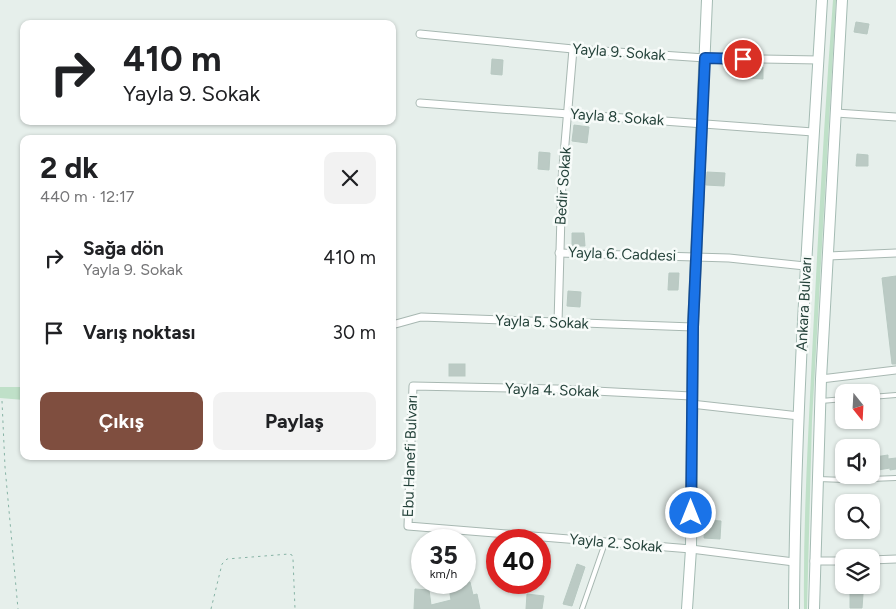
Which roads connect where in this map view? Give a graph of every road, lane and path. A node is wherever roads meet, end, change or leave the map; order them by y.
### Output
1 (708, 0) edge
2 (822, 0) edge
3 (842, 0) edge
4 (420, 34) dead end
5 (573, 49) junction
6 (705, 58) junction
7 (819, 60) junction
8 (420, 103) dead end
9 (836, 113) junction
10 (568, 114) junction
11 (896, 117) edge
12 (702, 123) junction
13 (813, 132) junction
14 (559, 253) junction
15 (896, 253) edge
16 (695, 256) junction
17 (828, 256) junction
18 (806, 266) junction
19 (558, 323) junction
20 (396, 324) edge
21 (693, 327) junction
22 (896, 370) edge
23 (821, 379) junction
24 (413, 386) joint
25 (896, 395) edge
26 (880, 396) edge
27 (691, 400) junction
28 (835, 400) edge
29 (2, 401) dead end
30 (821, 401) junction
31 (799, 416) junction
32 (896, 478) edge
33 (818, 479) junction
34 (408, 526) joint
35 (605, 543) junction
36 (691, 549) junction
37 (896, 559) edge
38 (880, 560) edge
39 (814, 561) junction
40 (835, 561) edge
41 (794, 562) junction
42 (18, 609) edge
43 (211, 609) edge
44 (295, 609) edge
45 (582, 609) edge
46 (687, 609) edge
47 (794, 609) edge
48 (814, 609) edge

1 - 6 main road
2 - 7 main road, Ankara Bulvarı
3 - 9 main road, Ankara Bulvarı
4 - 5 street, Yayla 9. Sokak
5 - 6 street, Yayla 9. Sokak
5 - 10 street, Bedir Sokak
6 - 7 street, Yayla 9. Sokak
6 - 12 main road
7 - 13 main road, Ankara Bulvarı
8 - 10 street, Yayla 8. Sokak
9 - 11 street
9 - 17 main road, Ankara Bulvarı
10 - 12 street, Yayla 8. Sokak
10 - 14 street, Bedir Sokak
12 - 13 street, Yayla 8. Sokak
12 - 16 main road
13 - 18 main road, Ankara Bulvarı
14 - 16 street, Yayla 6. Caddesi
14 - 19 street, Bedir Sokak
15 - 17 street
16 - 18 street, Yayla 6. Caddesi
16 - 21 main road
17 - 23 main road, Ankara Bulvarı
18 - 31 main road, Ankara Bulvarı
19 - 20 street, Yayla 5. Sokak
19 - 21 street, Yayla 5. Sokak
21 - 27 main road
22 - 23 street
23 - 30 main road, Ankara Bulvarı
24 - 27 street, Yayla 4. Sokak
24 - 34 street, Ebu Hanefi Bulvarı
25 - 26 lane
27 - 31 street, Yayla 4. Sokak
27 - 36 main road
28 - 30 lane
29 - 42 path
30 - 33 main road, Ankara Bulvarı
31 - 41 main road, Ankara Bulvarı
32 - 33 lane
33 - 39 main road, Ankara Bulvarı
34 - 35 street, Yayla 2. Sokak
35 - 36 street, Yayla 2. Sokak
35 - 45 lane
36 - 41 street, Yayla 2. Sokak
36 - 46 main road
37 - 38 street
39 - 40 street
39 - 48 main road, Ankara Bulvarı
41 - 47 main road, Ankara Bulvarı
43 - 44 path

